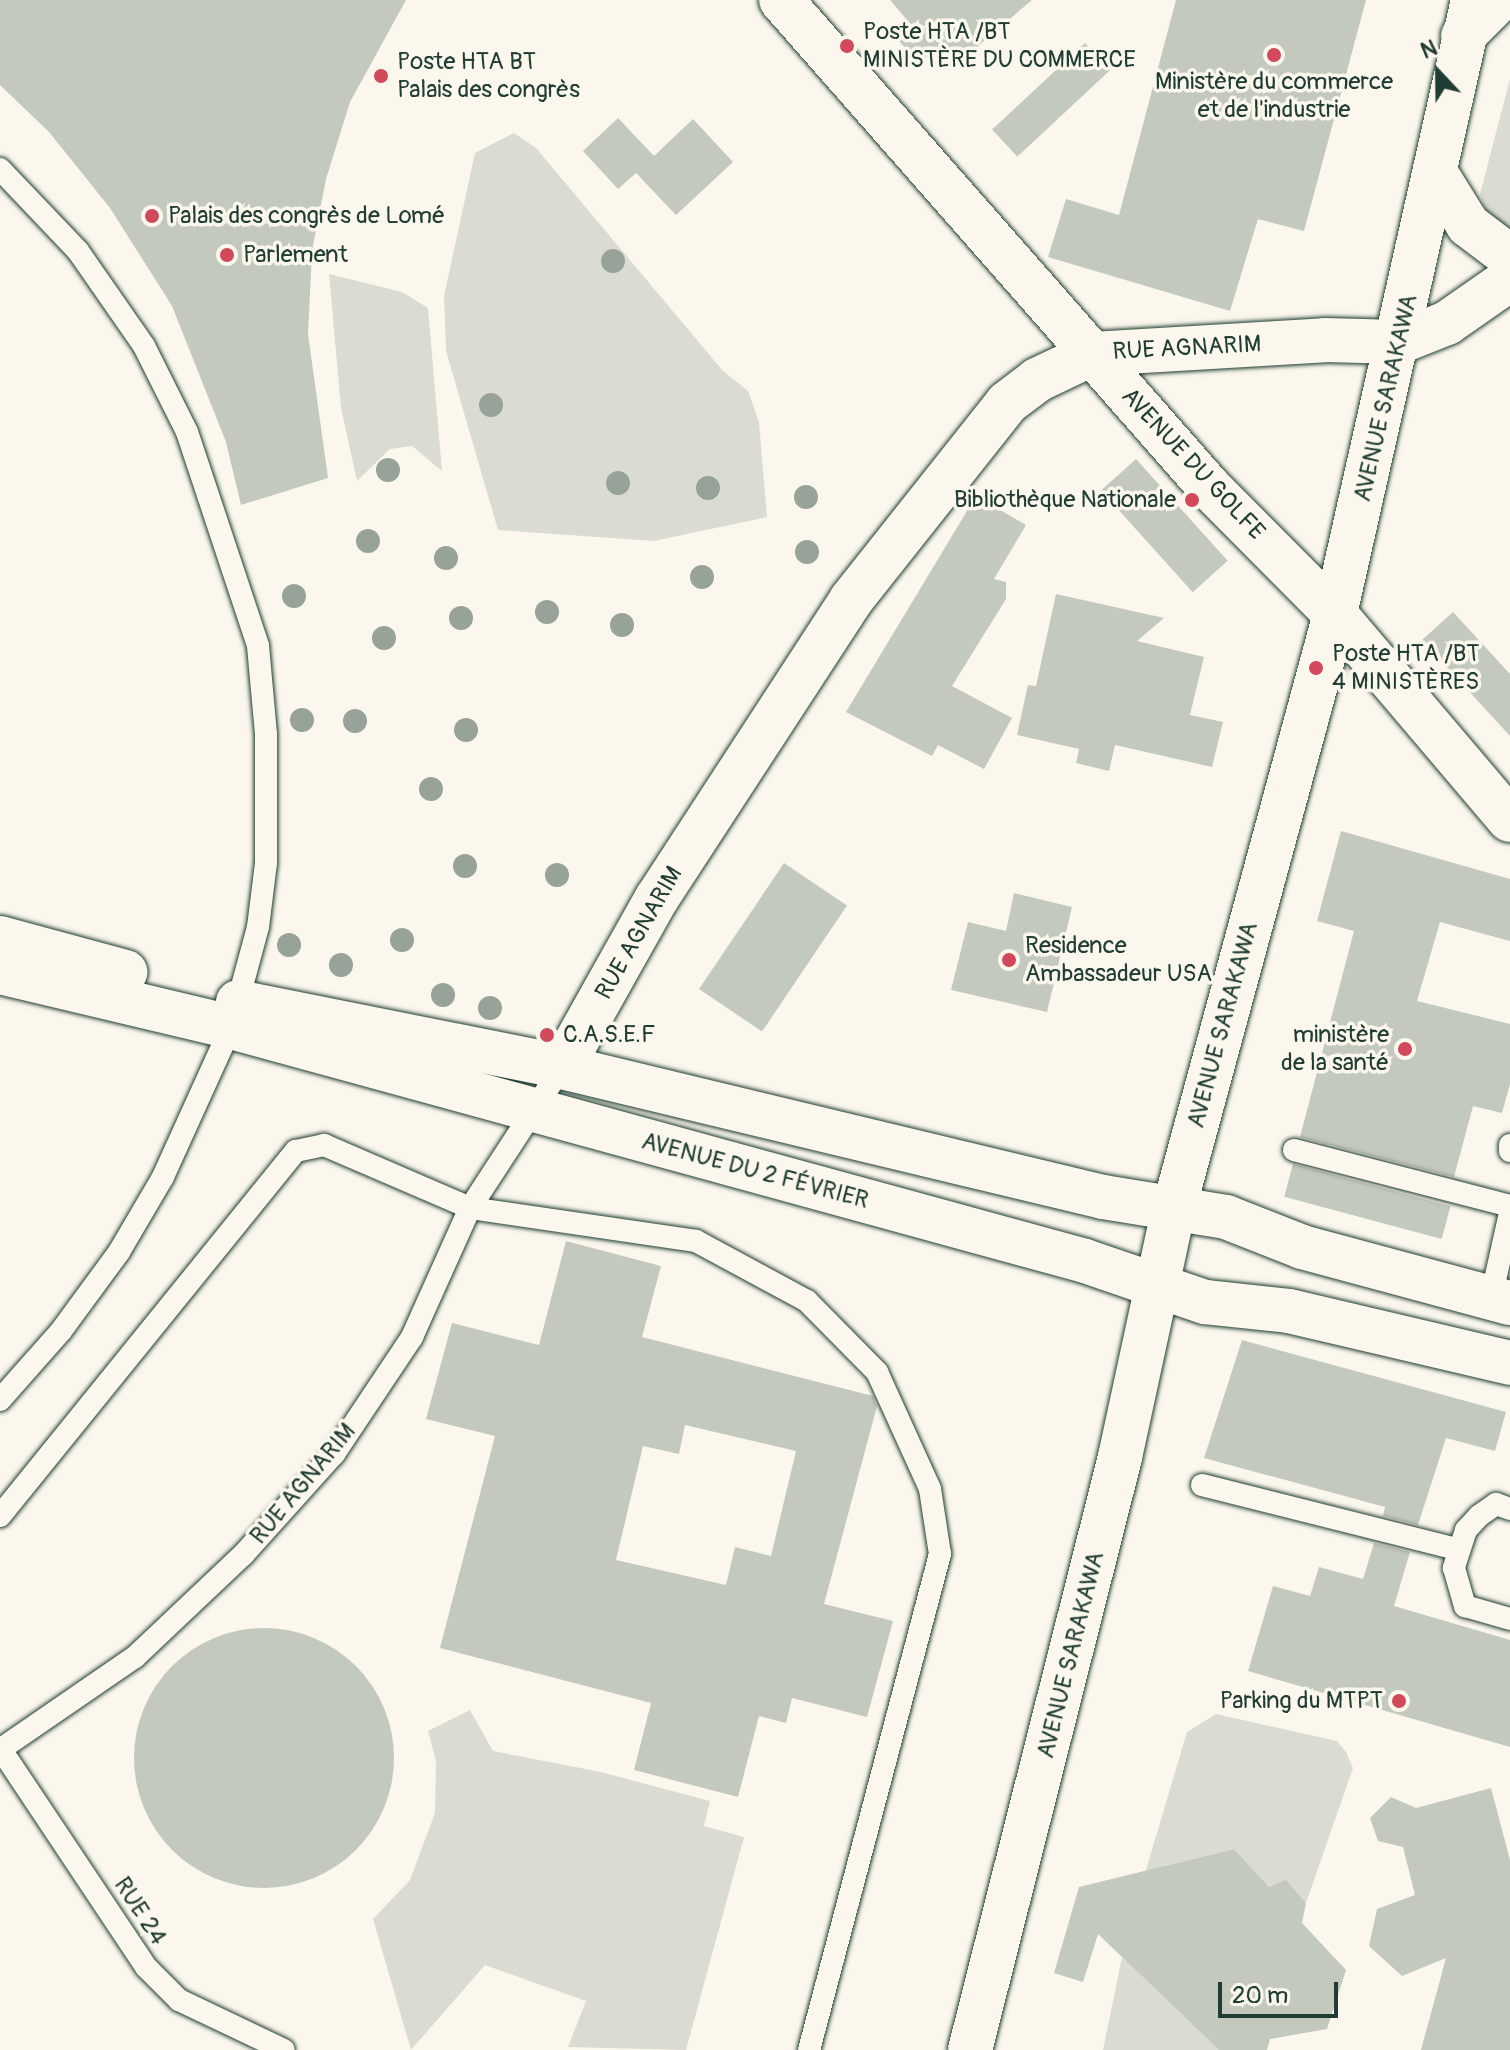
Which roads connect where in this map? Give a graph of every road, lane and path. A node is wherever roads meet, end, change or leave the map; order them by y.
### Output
1 (781, 0) edge
2 (1499, 0) edge
3 (1468, 18) edge
4 (0, 169) edge
5 (1437, 175) junction
6 (1510, 257) edge
7 (1510, 279) edge
8 (1399, 342) junction
9 (1092, 354) junction
10 (1335, 614) junction
11 (1510, 820) edge
12 (0, 938) edge
13 (0, 972) edge
14 (233, 1014) junction
15 (562, 1067) junction
16 (533, 1112) junction
17 (1294, 1150) dead end
18 (1510, 1206) edge
19 (470, 1208) junction
20 (1174, 1208) junction
21 (1510, 1213) edge
22 (1302, 1247) junction
23 (1155, 1284) junction
24 (1500, 1300) edge
25 (1289, 1311) junction
26 (1510, 1363) edge
27 (0, 1400) edge
28 (1202, 1485) dead end
29 (1510, 1509) edge
30 (0, 1516) edge
31 (1457, 1549) junction
32 (1510, 1619) edge
33 (0, 1748) edge
34 (284, 2050) edge
35 (809, 2050) edge
36 (970, 2050) edge

1 - 9 street, AVENUE DU GOLFE
2 - 3 street
3 - 5 street, AVENUE SARAKAWA
4 - 14 lane
5 - 6 street
5 - 8 street, AVENUE SARAKAWA
7 - 8 street
8 - 9 street, RUE AGNARIM
8 - 10 street, AVENUE SARAKAWA
9 - 10 street, AVENUE DU GOLFE
9 - 15 street, RUE AGNARIM
10 - 11 street, AVENUE DU GOLFE
10 - 20 street, AVENUE SARAKAWA
12 - 14 street, AVENUE DU 2 FÉVRIER
13 - 14 street, AVENUE DU 2 FÉVRIER
14 - 15 street, AVENUE DU 2 FÉVRIER
14 - 16 street, AVENUE DU 2 FÉVRIER
14 - 27 lane
15 - 16 lane, RUE AGNARIM
15 - 20 street, AVENUE DU 2 FÉVRIER
16 - 19 lane, RUE AGNARIM
16 - 23 street, AVENUE DU 2 FÉVRIER
17 - 18 lane
19 - 30 lane
19 - 33 lane, RUE AGNARIM
19 - 35 lane
20 - 22 street, AVENUE DU 2 FÉVRIER
20 - 23 street, AVENUE SARAKAWA
21 - 24 lane
22 - 24 street, AVENUE DU 2 FÉVRIER
22 - 25 street
23 - 25 street, AVENUE DU 2 FÉVRIER
23 - 36 street, AVENUE SARAKAWA
25 - 26 street, AVENUE DU 2 FÉVRIER
28 - 31 lane
29 - 31 lane
31 - 32 lane
33 - 34 lane, RUE 24

